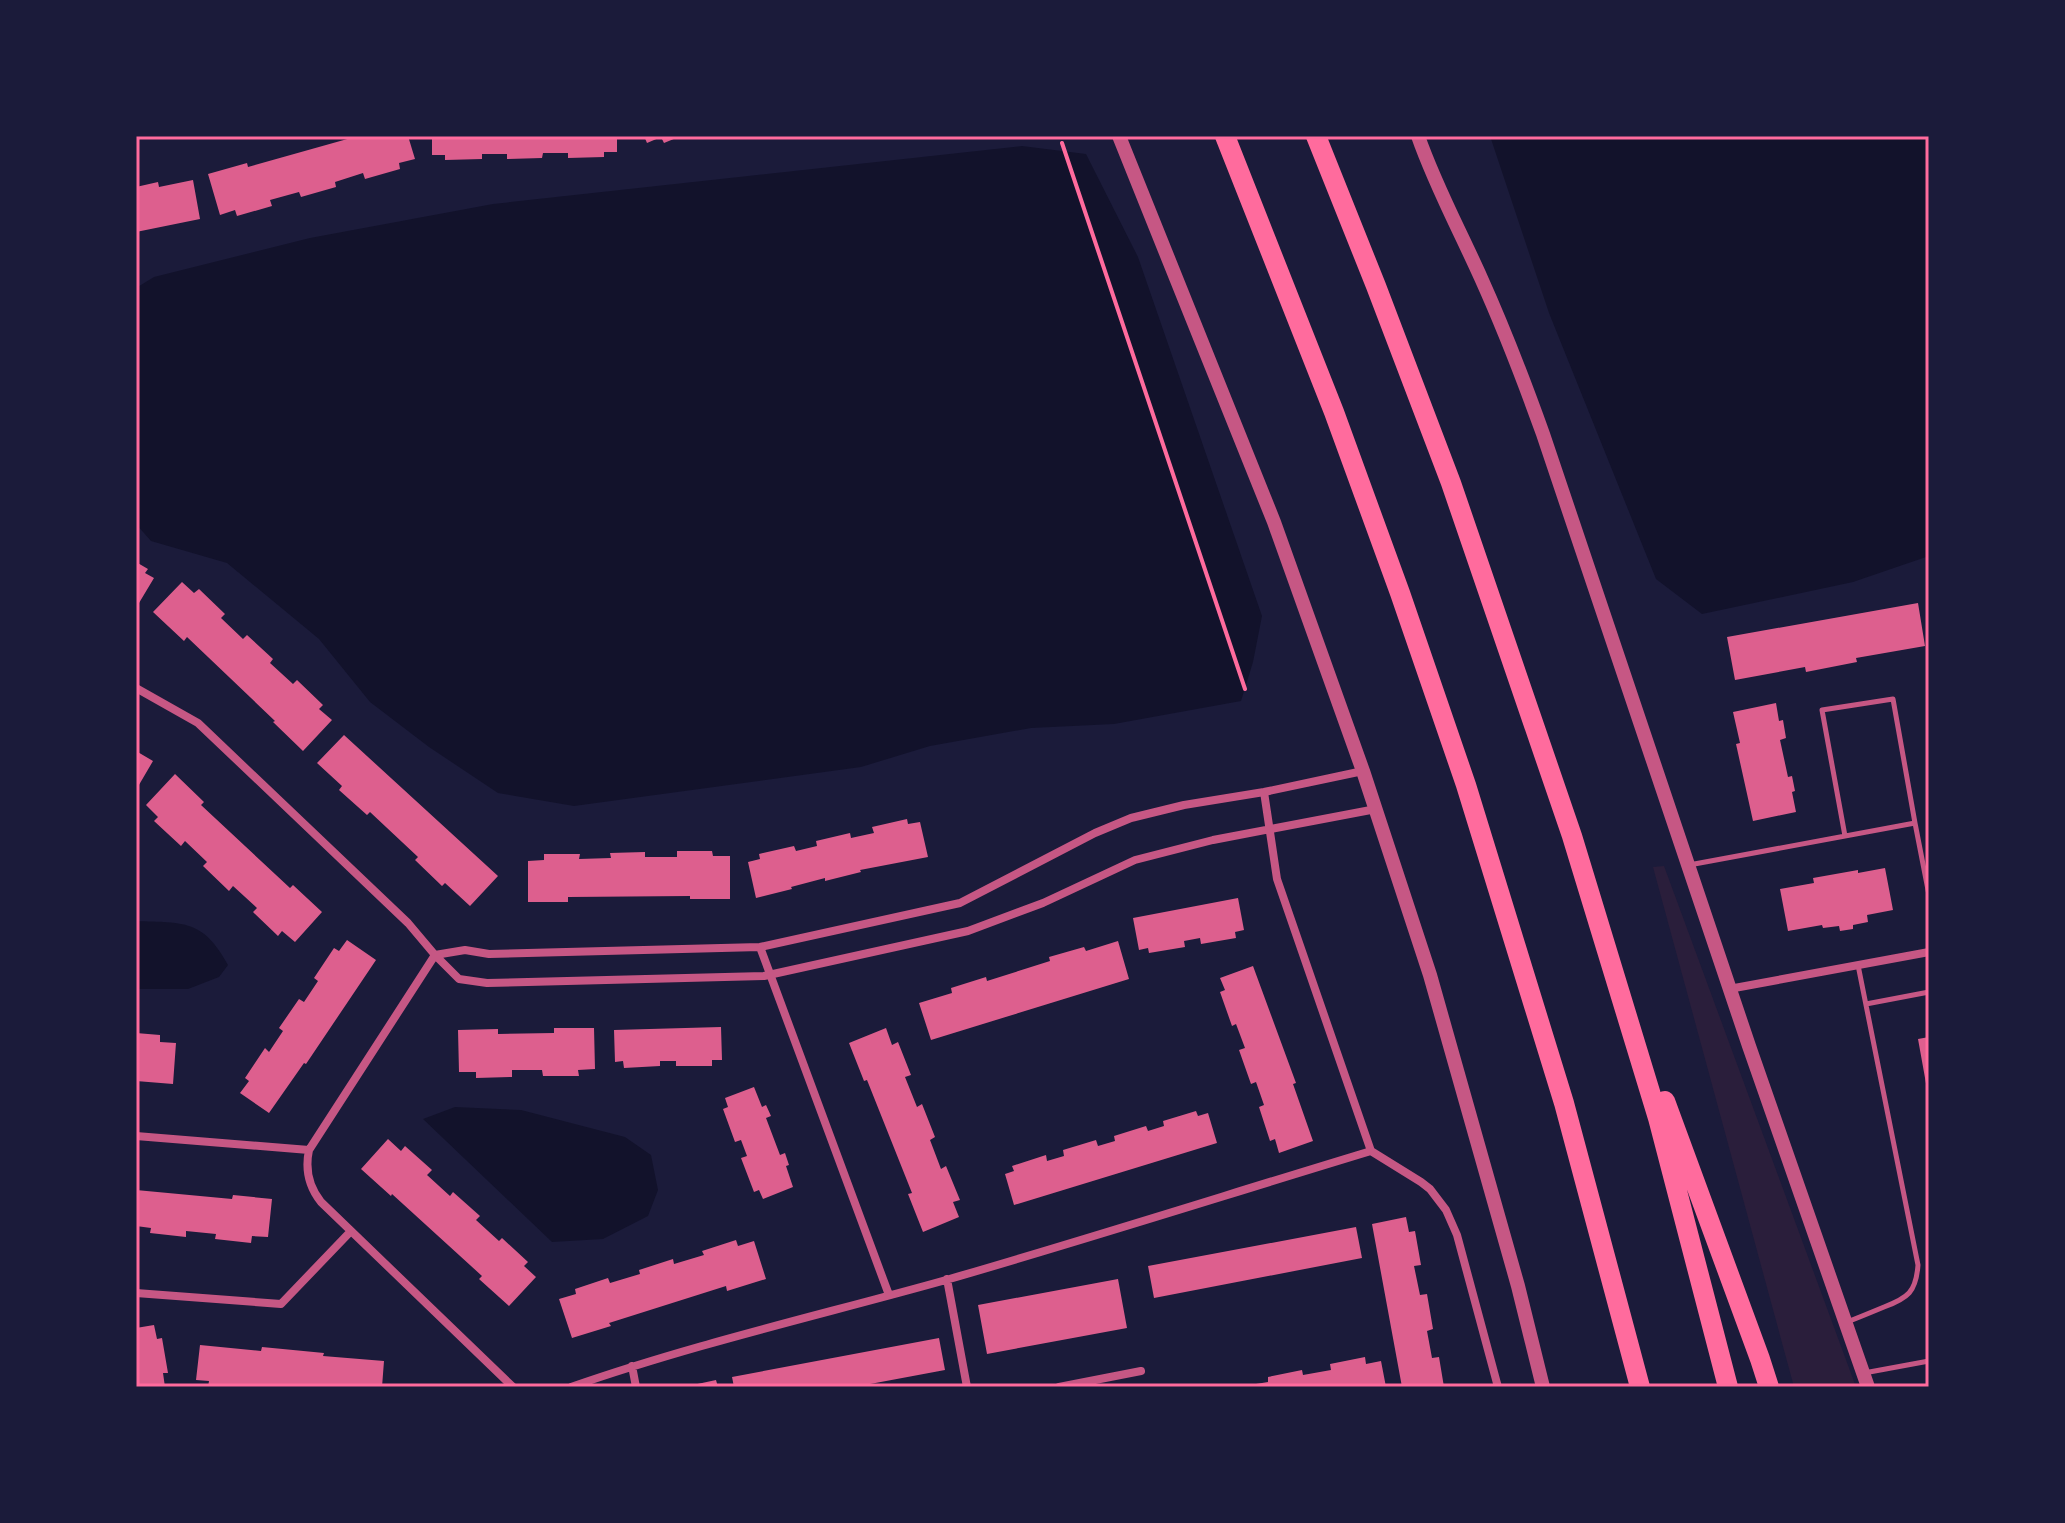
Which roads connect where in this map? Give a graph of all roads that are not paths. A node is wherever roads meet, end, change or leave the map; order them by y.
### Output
1 (1119, 136) edge
2 (1225, 136) edge
3 (1316, 136) edge
4 (1418, 136) edge
5 (136, 688) edge
6 (1363, 771) junction
7 (1264, 792) junction
8 (1376, 809) junction
9 (1915, 823) junction
10 (1270, 830) junction
11 (1845, 836) junction
12 (1688, 865) junction
13 (1929, 895) edge
14 (1599, 920) junction
15 (760, 947) junction
16 (1929, 952) edge
17 (435, 955) junction
18 (1858, 965) junction
19 (770, 974) junction
20 (1729, 989) junction
21 (1929, 992) edge
22 (1866, 1004) junction
23 (136, 1136) edge
24 (309, 1150) junction
25 (1371, 1151) junction
26 (351, 1231) junction
27 (947, 1279) junction
28 (136, 1293) edge
29 (889, 1295) junction
30 (1846, 1322) junction
31 (1929, 1361) edge
32 (632, 1366) junction
33 (1141, 1371) dead end
34 (1865, 1380) edge
35 (513, 1387) edge
36 (571, 1387) edge
37 (636, 1387) edge
38 (967, 1387) edge
39 (1059, 1387) edge
40 (1498, 1387) edge
41 (1543, 1387) edge
42 (1640, 1387) edge
43 (1728, 1387) edge
44 (1769, 1387) edge

1 - 6 street
2 - 42 highway
3 - 14 highway
4 - 12 street
5 - 17 street
6 - 7 street
6 - 8 street
7 - 10 street
7 - 15 street
8 - 10 street
8 - 41 street
9 - 11 lane
9 - 11 lane
9 - 13 lane
10 - 19 street
10 - 25 street
11 - 12 lane
12 - 20 street
14 - 43 highway
14 - 44 highway
15 - 17 street
15 - 19 street
16 - 18 street
17 - 19 street
17 - 24 street
18 - 20 street
18 - 22 lane
19 - 29 street
20 - 30 street
21 - 22 lane
22 - 30 lane
23 - 24 street
24 - 26 street
25 - 27 street
25 - 40 street
26 - 28 street
26 - 35 street
27 - 29 street
27 - 38 street
29 - 32 street
30 - 34 street
31 - 34 lane
32 - 36 street
32 - 37 street
33 - 39 street

